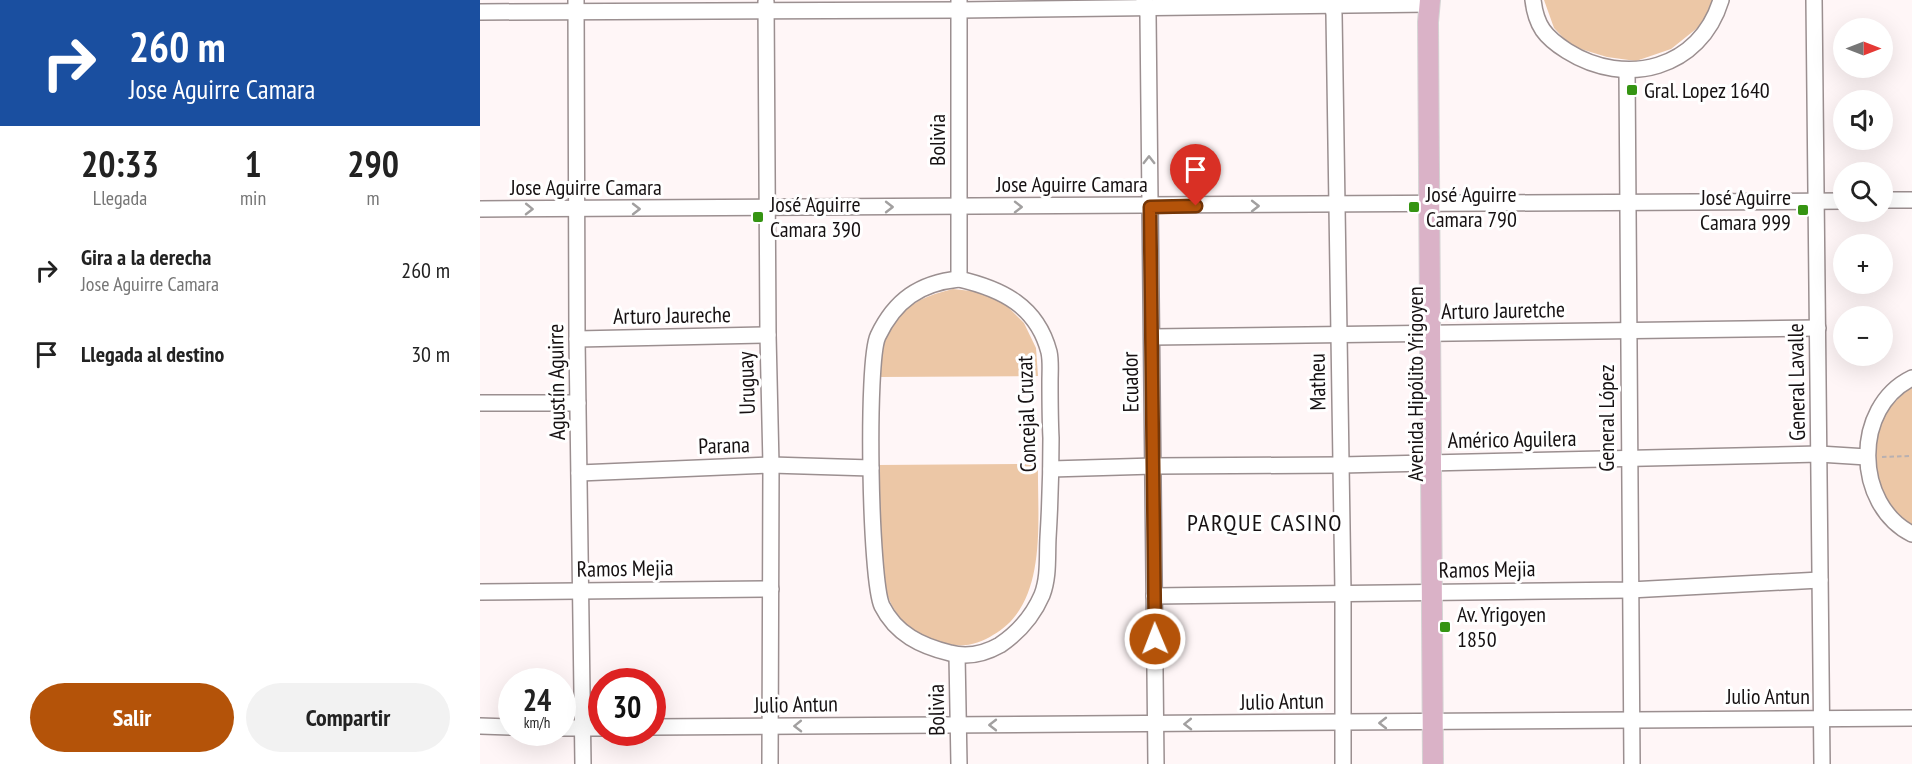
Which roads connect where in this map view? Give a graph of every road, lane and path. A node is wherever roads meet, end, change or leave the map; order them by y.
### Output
1 (1533, 0) edge
2 (1721, 0) edge
3 (1814, 0) edge
4 (1430, 2) edge
5 (1331, 3) edge
6 (1145, 4) edge
7 (766, 5) edge
8 (959, 5) edge
9 (576, 6) edge
10 (480, 12) edge
11 (1627, 71) junction
12 (1893, 200) edge
13 (1912, 200) edge
14 (1833, 201) edge
15 (1816, 202) junction
16 (1627, 203) junction
17 (1434, 204) junction
18 (1337, 205) junction
19 (959, 207) junction
20 (1150, 207) junction
21 (768, 208) junction
22 (480, 209) edge
23 (578, 210) junction
24 (959, 279) junction
25 (1818, 328) junction
26 (1629, 331) junction
27 (1435, 334) junction
28 (768, 335) junction
29 (1338, 335) junction
30 (1152, 337) junction
31 (577, 339) junction
32 (1912, 378) edge
33 (480, 403) edge
34 (578, 403) junction
35 (1819, 454) junction
36 (1873, 455) junction
37 (1912, 456) edge
38 (1629, 459) junction
39 (1434, 463) junction
40 (771, 465) junction
41 (1341, 465) junction
42 (1154, 466) junction
43 (871, 468) junction
44 (1051, 470) junction
45 (579, 473) junction
46 (1912, 534) edge
47 (1820, 580) junction
48 (771, 589) junction
49 (1630, 590) junction
50 (580, 591) junction
51 (480, 592) edge
52 (1343, 592) junction
53 (1435, 592) junction
54 (1154, 596) junction
55 (957, 655) junction
56 (1912, 718) edge
57 (1632, 719) junction
58 (1822, 719) junction
59 (1437, 722) junction
60 (1343, 723) junction
61 (958, 725) junction
62 (1155, 725) junction
63 (480, 726) edge
64 (498, 727) edge
65 (770, 727) junction
66 (576, 728) edge
67 (582, 728) junction
68 (588, 728) edge
69 (666, 728) edge
70 (583, 764) edge
71 (770, 764) edge
72 (959, 764) edge
73 (1156, 764) edge
74 (1343, 764) edge
75 (1433, 764) edge
76 (1442, 764) edge
77 (1632, 764) edge
78 (1822, 764) edge

1 - 11 street
2 - 11 street
3 - 15 street, General Lavalle
4 - 5 street
4 - 17 main road, Avenida Hipólito Yrigoyen
5 - 6 street
5 - 18 street, Matheu
6 - 8 street
20 -> 6 street, Ecuador
7 - 8 street
7 - 9 street
7 - 21 street, Uruguay
8 - 19 street, Bolivia
9 - 10 street
9 - 23 street, Agustín Aguirre
11 - 16 street, General López
12 - 13 street
14 - 15 street, Jose Aguirre Camara
15 - 16 street, Jose Aguirre Camara
15 - 25 street, General Lavalle
16 - 17 street, Jose Aguirre Camara
16 - 26 street, General López
17 - 18 street, Jose Aguirre Camara
17 - 27 main road, Avenida Hipólito Yrigoyen
20 -> 18 street, Jose Aguirre Camara
18 - 29 street, Matheu
19 -> 20 street, Jose Aguirre Camara
21 -> 19 street, Jose Aguirre Camara
19 - 24 street, Bolivia
20 - 30 street, Ecuador
23 -> 21 street, Jose Aguirre Camara
21 - 28 street, Uruguay
22 -> 23 street, Jose Aguirre Camara
23 - 31 street, Agustín Aguirre
24 - 43 street, Concejal Cruzat
24 - 44 street, Concejal Cruzat
25 - 26 street, Arturo Jauretche
25 - 35 street, General Lavalle
26 - 27 street, Arturo Jauretche
26 - 38 street, General López
27 - 29 street, Arturo Jauretche
27 - 39 main road, Avenida Hipólito Yrigoyen
28 - 31 street, Arturo Jaureche
28 - 40 street, Uruguay
29 - 30 street, Arturo Jauretche
29 - 41 street, Matheu
30 - 42 street, Ecuador
31 - 34 street, Agustín Aguirre
32 - 36 street
33 - 34 street
34 - 45 street, Agustín Aguirre
35 - 36 street, Américo Aguilera
35 - 38 street, Américo Aguilera
35 - 47 street, General Lavalle
36 - 37 path
36 - 46 street
38 - 39 street, Américo Aguilera
38 - 49 street, General López
39 - 41 street, Américo Aguilera
39 - 53 main road, Avenida Hipólito Yrigoyen
40 - 43 street, Parana
40 - 45 street, Parana
40 - 48 street, Uruguay
41 - 42 street, Américo Aguilera
41 - 52 street, Matheu
42 - 44 street, Américo Aguilera
42 - 54 street, Ecuador
43 - 55 street, Concejal Cruzat
44 - 55 street, Concejal Cruzat
45 - 50 street, Agustín Aguirre
47 - 49 street, Ramos Mejia
47 - 58 street, General Lavalle
48 - 50 street, Ramos Mejia
48 - 65 street, Uruguay
49 - 53 street, Ramos Mejia
49 - 57 street, General López
50 - 51 street, Ramos Mejia
50 - 67 street, Agustín Aguirre
52 - 53 street, Ramos Mejia
52 - 54 street, Ramos Mejia
52 - 60 street, Matheu
53 - 59 main road, Avenida Hipólito Yrigoyen
54 - 62 street, Ecuador
55 - 61 street, Bolivia
56 - 58 street, Julio Antun
57 - 58 street, Julio Antun
57 - 59 street, Julio Antun
57 - 77 street, General López
58 - 78 street, General Lavalle
59 -> 60 street, Julio Antun
59 - 75 main road, Avenida Hipólito Yrigoyen
59 - 76 main road, Avenida Hipólito Yrigoyen
60 -> 62 street, Julio Antun
60 - 74 street, Matheu
62 -> 61 street, Julio Antun
61 -> 65 street, Julio Antun
61 - 72 street, Bolivia
62 - 73 street, Ecuador
63 - 64 street
65 - 69 street, Julio Antun
65 - 71 street, Uruguay
66 - 67 street
67 - 68 street
67 - 70 street, Agustín Aguirre

